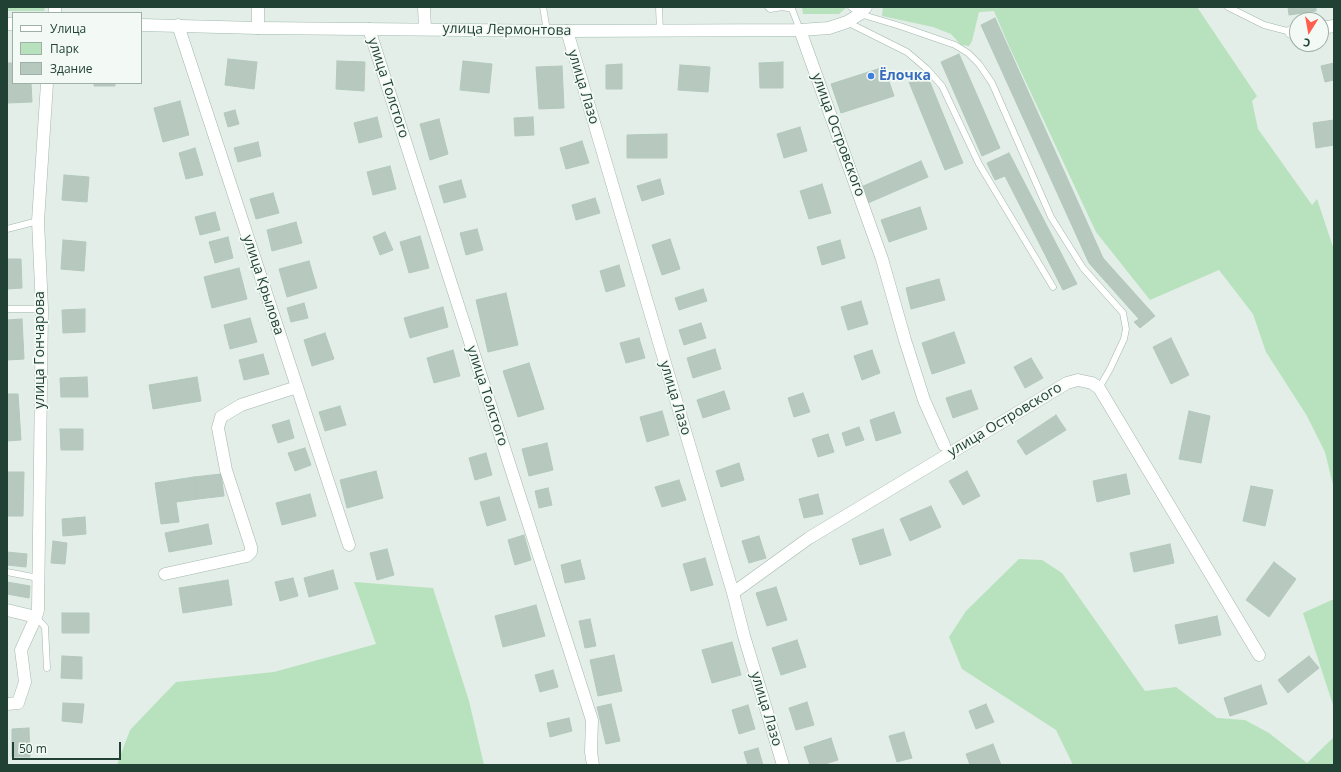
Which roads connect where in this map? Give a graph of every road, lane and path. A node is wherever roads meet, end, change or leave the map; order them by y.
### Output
1 (258, 7) edge
2 (424, 7) edge
3 (543, 7) edge
4 (659, 7) edge
5 (768, 7) edge
6 (1228, 7) edge
7 (859, 9) edge
8 (847, 22) junction
9 (142, 25) edge
10 (178, 25) junction
11 (258, 28) junction
12 (369, 29) junction
13 (424, 30) junction
14 (800, 30) junction
15 (547, 31) junction
16 (567, 31) junction
17 (660, 31) junction
18 (1289, 31) edge
19 (47, 84) edge
20 (38, 221) junction
21 (7, 228) edge
22 (1053, 287) dead end
23 (42, 309) junction
24 (7, 310) edge
25 (297, 387) junction
26 (1099, 388) junction
27 (944, 445) dead end
28 (349, 544) dead end
29 (7, 572) edge
30 (165, 574) dead end
31 (38, 578) junction
32 (733, 593) junction
33 (7, 610) edge
34 (36, 617) junction
35 (1258, 655) dead end
36 (47, 668) dead end
37 (7, 704) edge
38 (593, 765) edge
39 (783, 765) edge

1 - 11 street
2 - 13 street
3 - 15 lane
4 - 17 lane
5 - 14 lane
6 - 18 lane
7 - 8 street, улица Лермонтова
7 - 26 lane
8 - 14 street, улица Лермонтова
8 - 22 lane
9 - 10 street, улица Лермонтова
10 - 11 street, улица Лермонтова
10 - 25 street, улица Крылова
11 - 12 street, улица Лермонтова
12 - 13 street, улица Лермонтова
12 - 38 street, улица Толстого
13 - 15 street, улица Лермонтова
14 - 17 street, улица Лермонтова
14 - 27 street, улица Островского
15 - 16 street, улица Лермонтова
16 - 17 street, улица Лермонтова
16 - 32 street, улица Лазо
19 - 20 street, улица Гончарова
20 - 21 lane
20 - 23 street, улица Гончарова
23 - 24 lane
23 - 31 street, улица Гончарова
25 - 28 street, улица Крылова
25 - 30 street
26 - 32 street, улица Островского
26 - 35 street
29 - 31 lane
31 - 34 street, улица Гончарова
32 - 39 street, улица Лазо
33 - 34 street
34 - 36 lane
34 - 37 street, улица Гончарова

